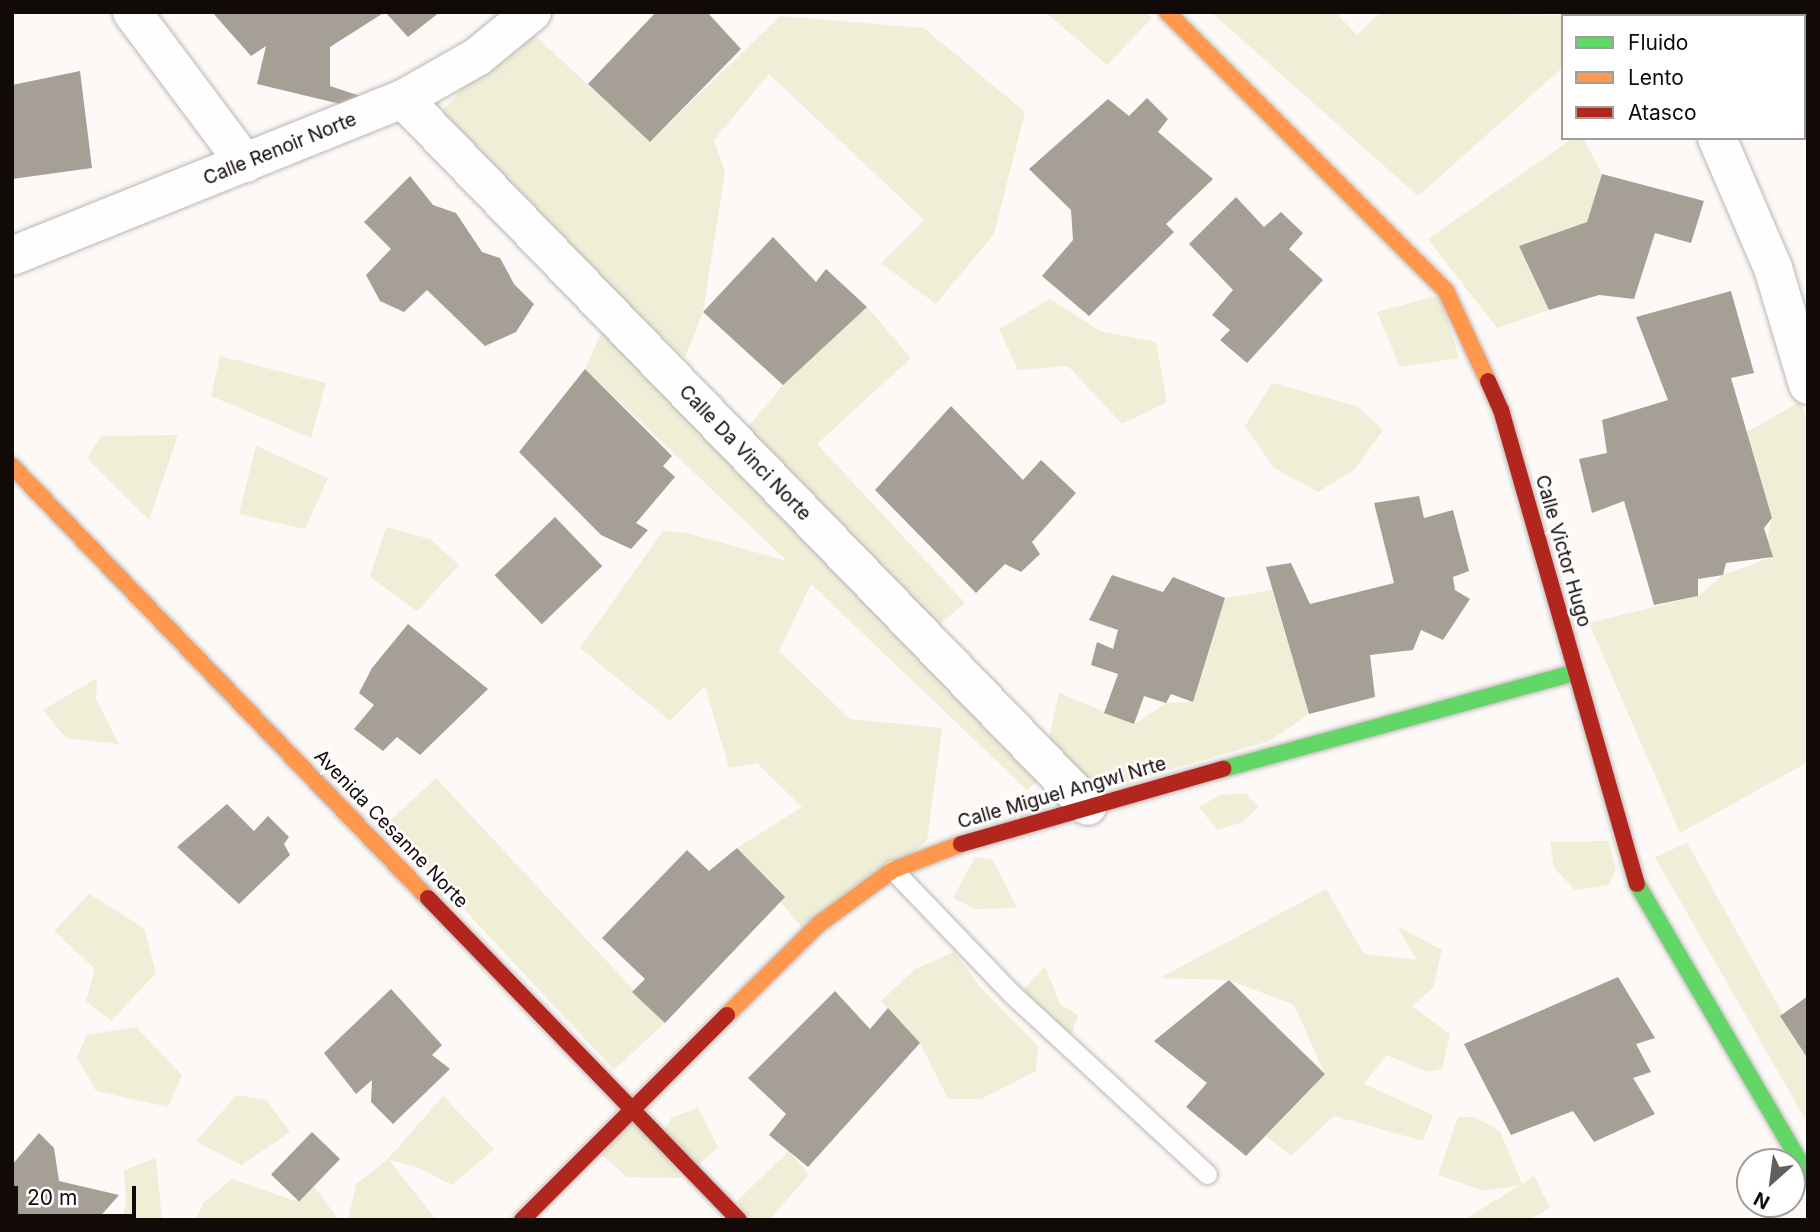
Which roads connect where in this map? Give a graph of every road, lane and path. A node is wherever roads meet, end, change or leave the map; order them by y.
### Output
1 (132, 12) edge
2 (532, 12) edge
3 (1167, 12) edge
4 (403, 99) junction
5 (1718, 140) edge
6 (245, 163) junction
7 (12, 256) edge
8 (1808, 385) edge
9 (12, 467) edge
10 (1575, 673) junction
11 (1088, 806) junction
12 (893, 870) junction
13 (632, 1110) junction
14 (1206, 1174) dead end
15 (1808, 1175) edge
16 (522, 1220) edge
17 (739, 1220) edge

1 - 6 street
2 - 4 street, Calle Renoir Norte
3 - 10 street, Calle Victor Hugo
4 - 6 street, Calle Renoir Norte
4 - 11 street, Calle Da Vinci Norte
5 - 8 street
6 - 7 street, Calle Renoir Norte
9 - 13 street, Avenida Cesanne Norte
10 - 11 street, Calle Miguel Angwl Nrte
10 - 15 street, Calle Victor Hugo
11 - 12 street, Calle Miguel Angwl Nrte
12 - 13 street, Calle Miguel Angwl Nrte
12 - 14 lane
13 - 16 street, Calle Miguel Angwl Nrte
13 - 17 street, Avenida Cesanne Norte

